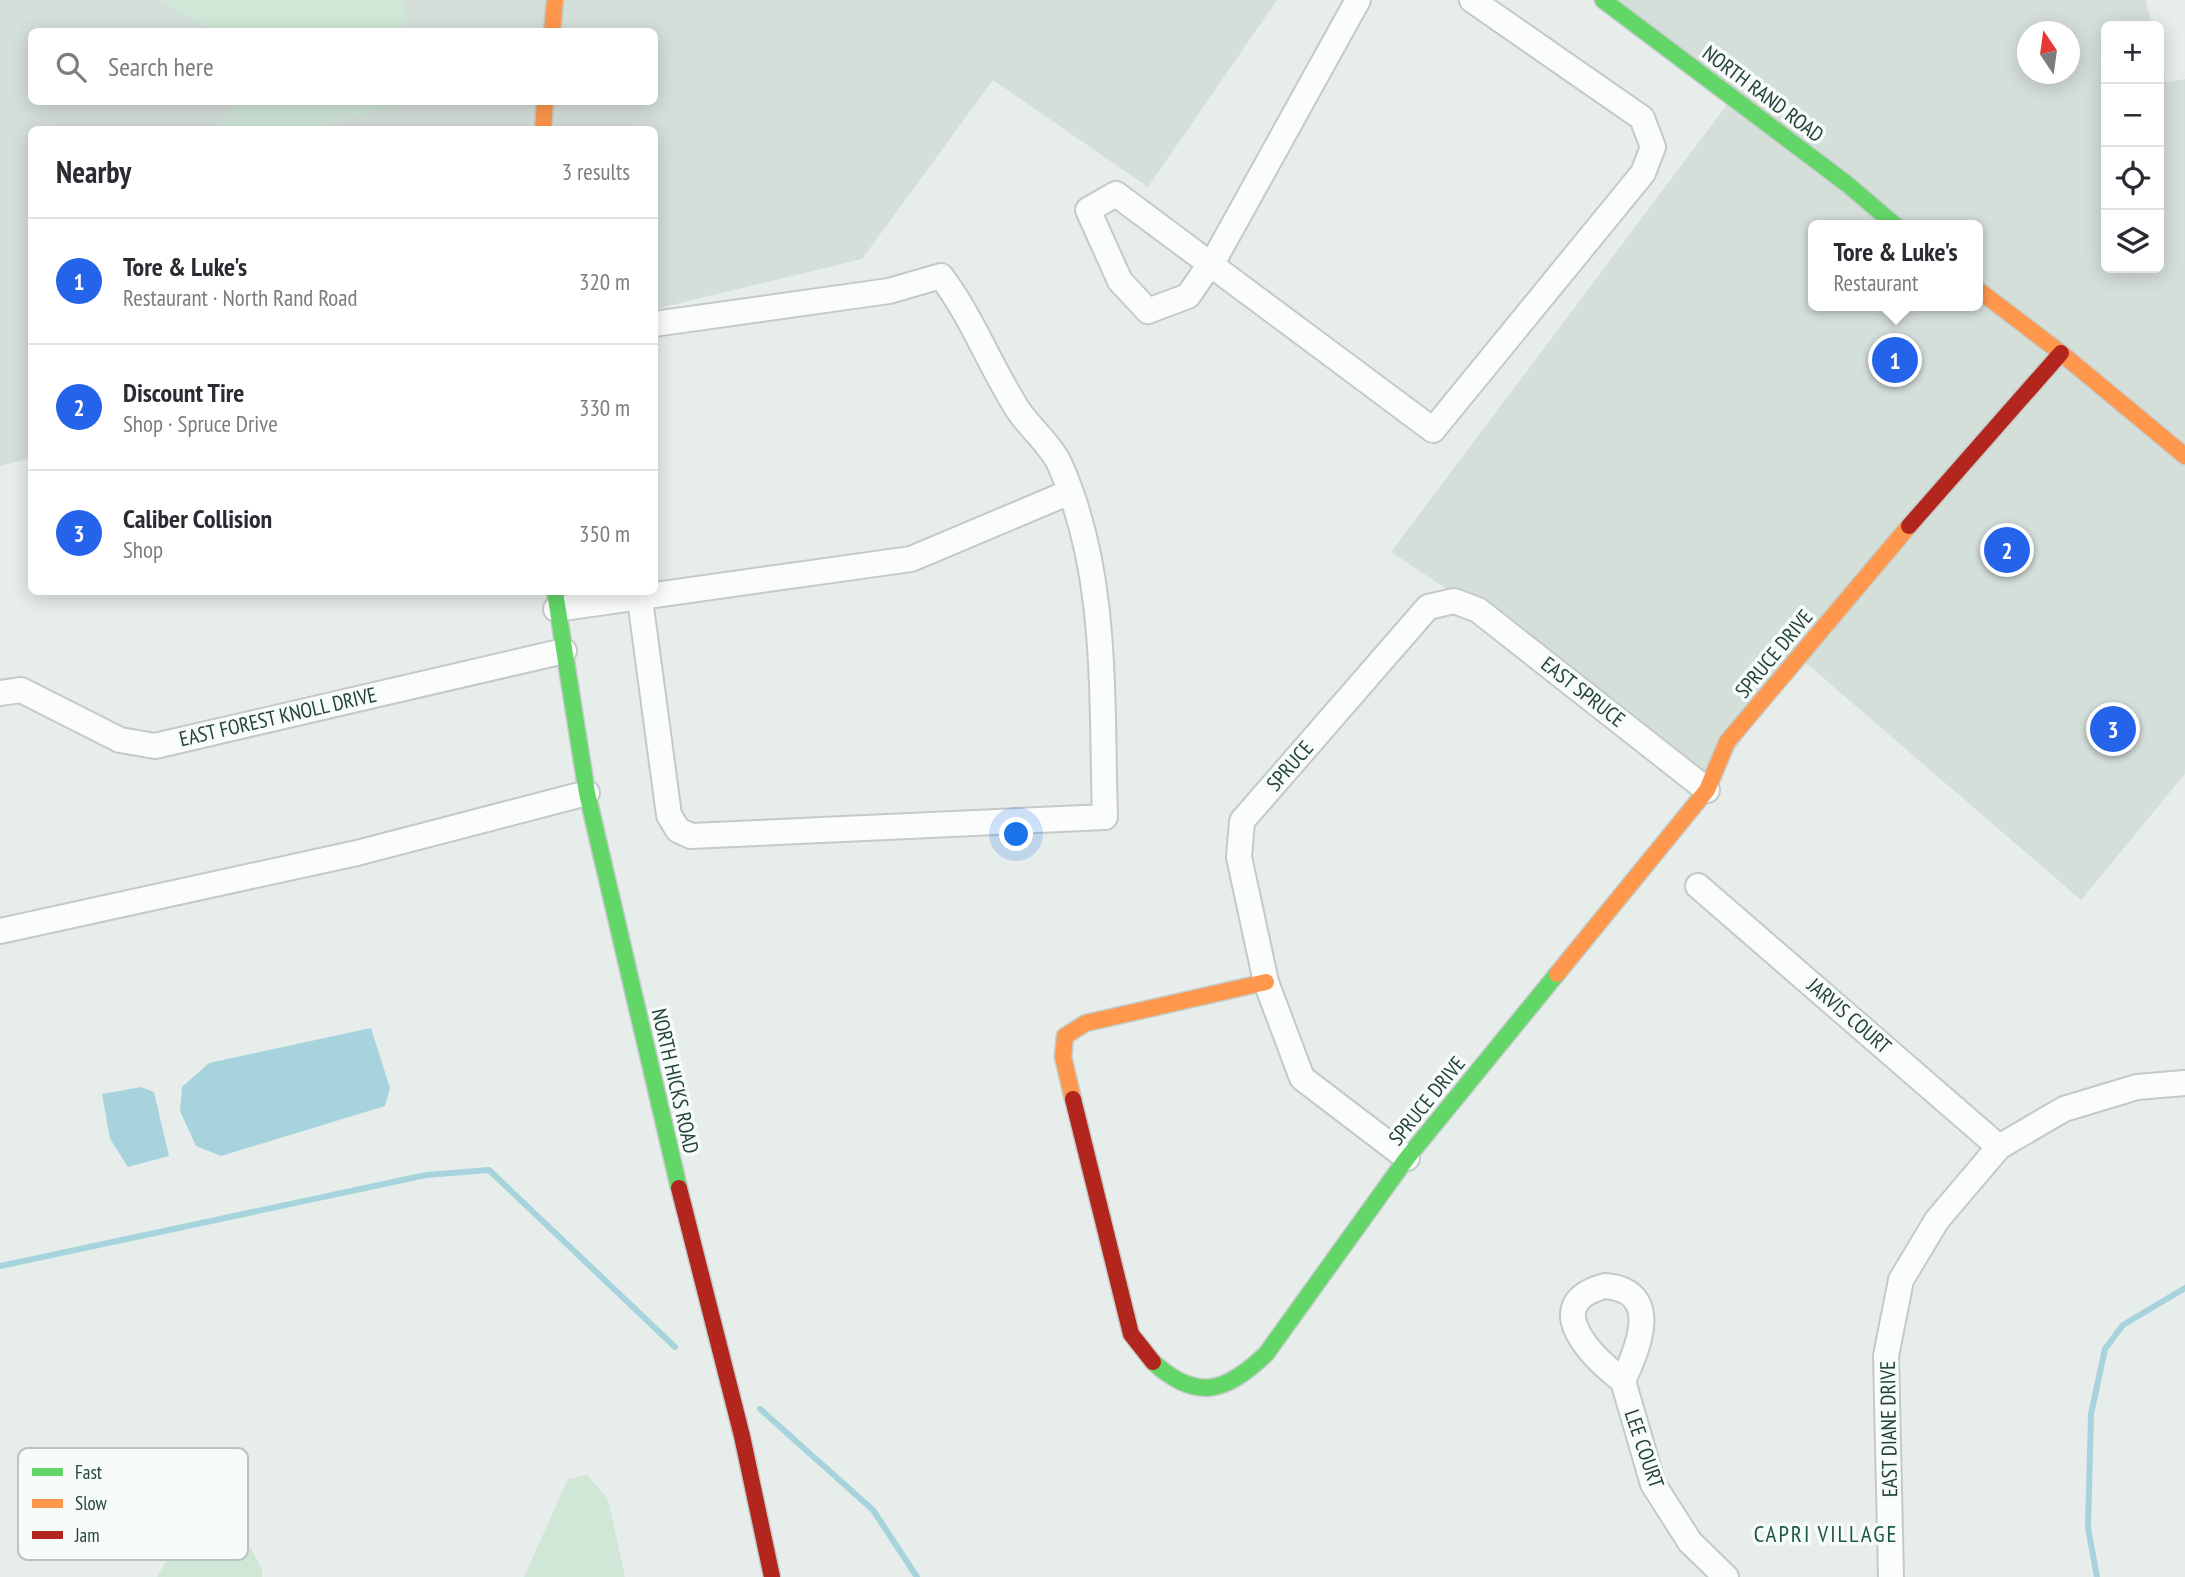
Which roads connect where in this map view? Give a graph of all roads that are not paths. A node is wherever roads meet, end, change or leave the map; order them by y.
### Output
1 (555, 0) edge
2 (1359, 0) edge
3 (1472, 0) edge
4 (1603, 0) edge
5 (552, 28) edge
6 (545, 105) edge
7 (543, 126) edge
8 (1889, 220) edge
9 (1210, 264) junction
10 (1983, 294) edge
11 (658, 323) edge
12 (2061, 353) junction
13 (2185, 456) edge
14 (1070, 492) junction
15 (658, 592) edge
16 (625, 595) edge
17 (639, 595) edge
18 (555, 600) edge
19 (1454, 601) joint
20 (564, 651) junction
21 (0, 693) edge
22 (1707, 789) junction
23 (587, 793) junction
24 (1698, 886) dead end
25 (0, 931) edge
26 (1266, 982) junction
27 (2185, 1083) edge
28 (1999, 1147) junction
29 (1407, 1158) junction
30 (1623, 1381) dead end
31 (772, 1577) edge
32 (1726, 1577) edge
33 (1891, 1577) edge

1 - 5 street
2 - 9 street
3 - 9 street
4 - 8 street, NORTH RAND ROAD
6 - 7 street
9 - 9 street
10 - 12 street
11 - 14 street
12 - 13 street
12 - 22 street, SPRUCE DRIVE
14 - 15 street
14 - 17 street
16 - 18 street
18 - 20 street, NORTH HICKS ROAD
19 - 22 street, EAST SPRUCE
19 - 26 street, SPRUCE
20 - 21 street, EAST FOREST KNOLL DRIVE
20 - 23 street, NORTH HICKS ROAD
22 - 29 street, SPRUCE DRIVE
23 - 25 street
23 - 31 street, NORTH HICKS ROAD
24 - 28 street, JARVIS COURT
26 - 29 street, SPRUCE
26 - 29 street, SPRUCE DRIVE
27 - 28 street, EAST DIANE DRIVE
28 - 33 street, EAST DIANE DRIVE
30 - 32 street, LEE COURT

